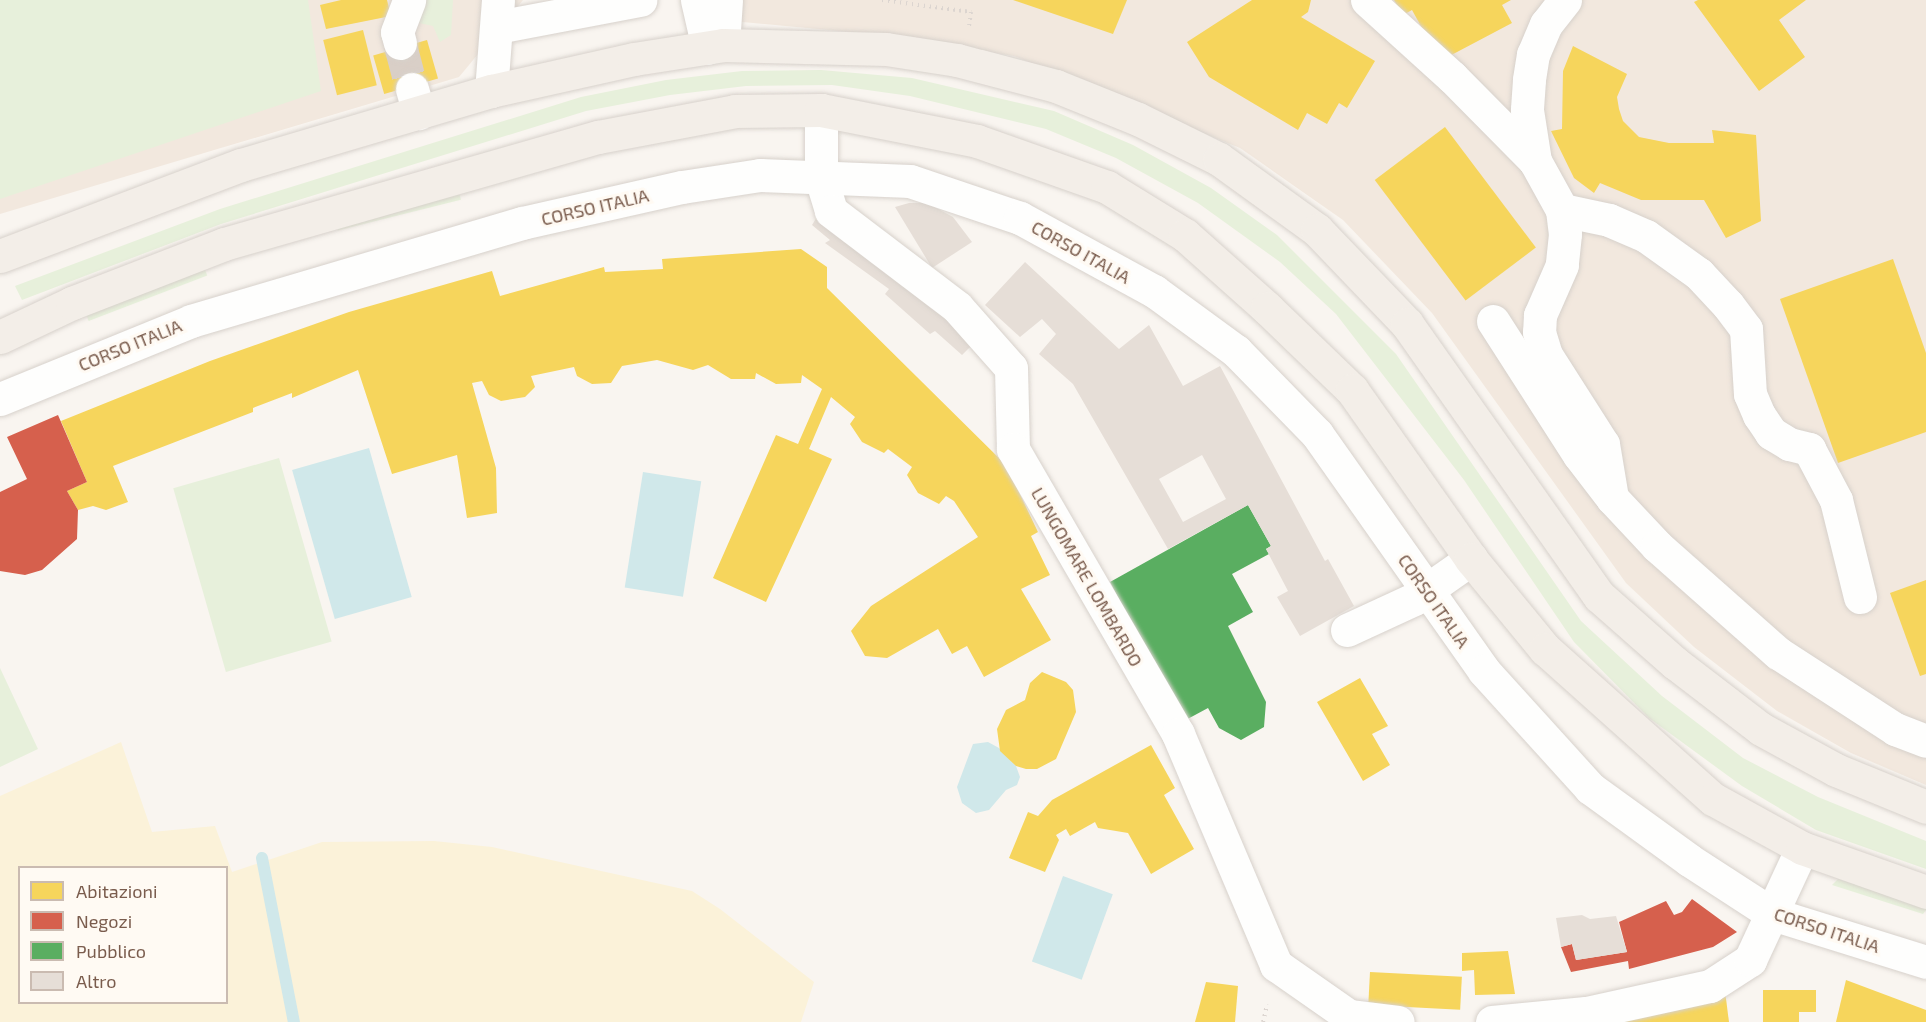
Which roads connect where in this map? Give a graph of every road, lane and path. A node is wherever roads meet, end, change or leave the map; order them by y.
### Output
1 (409, 0) edge
2 (640, 0) edge
3 (697, 0) edge
4 (726, 0) edge
5 (882, 0) edge
6 (1367, 0) edge
7 (1565, 0) edge
8 (498, 13) edge
9 (968, 31) dead end
10 (400, 43) tunnel mouth
11 (715, 47) junction
12 (491, 91) junction
13 (821, 110) junction
14 (1535, 161) junction
15 (821, 178) junction
16 (1562, 210) junction
17 (0, 256) edge
18 (1493, 321) dead end
19 (0, 337) edge
20 (0, 399) edge
21 (1612, 498) junction
22 (1471, 559) junction
23 (1427, 590) junction
24 (1860, 597) dead end
25 (1347, 630) dead end
26 (1926, 741) edge
27 (1926, 807) edge
28 (1802, 848) junction
29 (1926, 892) edge
30 (1772, 914) junction
31 (1926, 962) edge
32 (1398, 1022) edge
33 (1492, 1022) edge

1 - 10 street
2 - 8 street
3 - 11 street
4 - 11 street
5 - 9 path
6 - 14 street
7 - 14 street
8 - 12 street
11 - 12 main road
11 - 27 main road
12 - 17 main road
13 - 15 street, LUNGOMARE LOMBARDO
13 - 19 main road
13 - 22 main road
14 - 16 street
15 - 20 street, CORSO ITALIA
15 - 23 street, CORSO ITALIA
15 - 32 street, LUNGOMARE LOMBARDO
16 - 21 street
16 - 24 street
18 - 21 street
21 - 26 street
22 - 23 street
22 - 28 main road
23 - 25 street
23 - 30 street, CORSO ITALIA
28 - 29 main road
28 - 30 street
30 - 31 street, CORSO ITALIA
30 - 33 street

